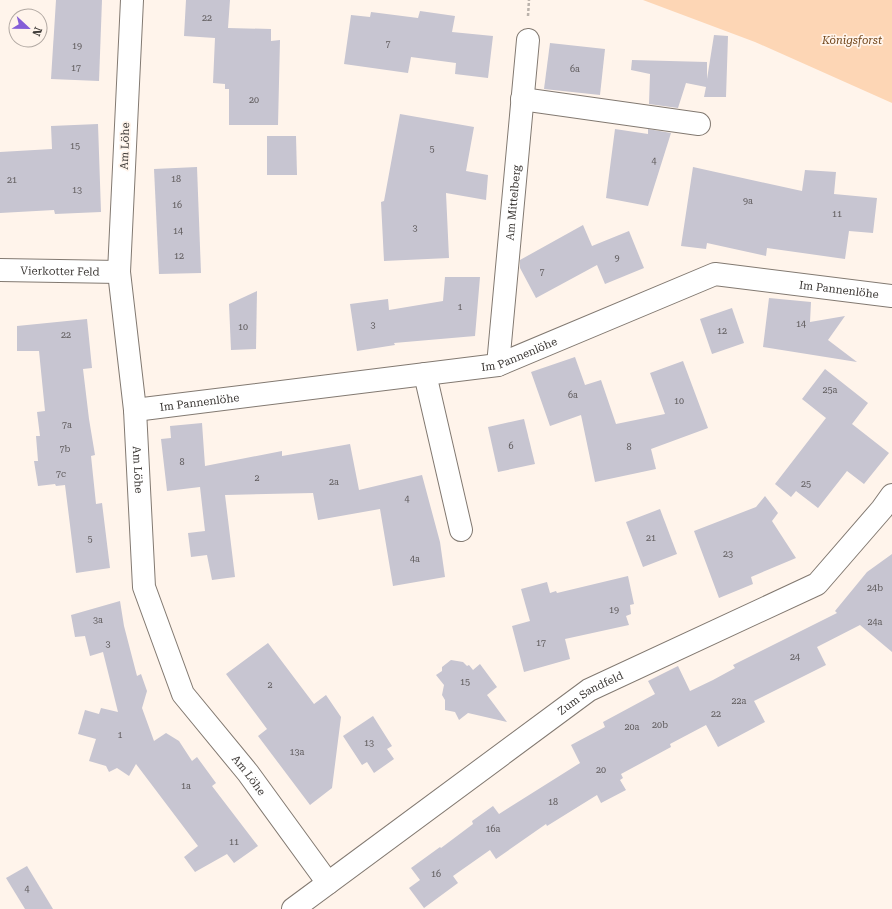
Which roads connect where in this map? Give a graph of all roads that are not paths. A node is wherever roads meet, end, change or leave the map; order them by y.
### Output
1 (132, 0) edge
2 (528, 40) dead end
3 (522, 99) junction
4 (699, 124) dead end
5 (0, 270) edge
6 (119, 272) junction
7 (892, 296) edge
8 (498, 365) junction
9 (425, 374) junction
10 (135, 410) junction
11 (892, 496) edge
12 (460, 530) dead end
13 (328, 883) junction
14 (293, 909) edge

1 - 6 street, Am Löhe
2 - 3 street, Am Mittelberg
3 - 4 street
3 - 8 street, Am Mittelberg
5 - 6 street, Vierkotter Feld
6 - 10 street, Am Löhe
7 - 8 street, Im Pannenlöhe
8 - 9 street, Im Pannenlöhe
9 - 10 street, Im Pannenlöhe
9 - 12 street
10 - 13 street, Am Löhe
11 - 13 street, Zum Sandfeld
13 - 14 street, Zum Sandfeld

